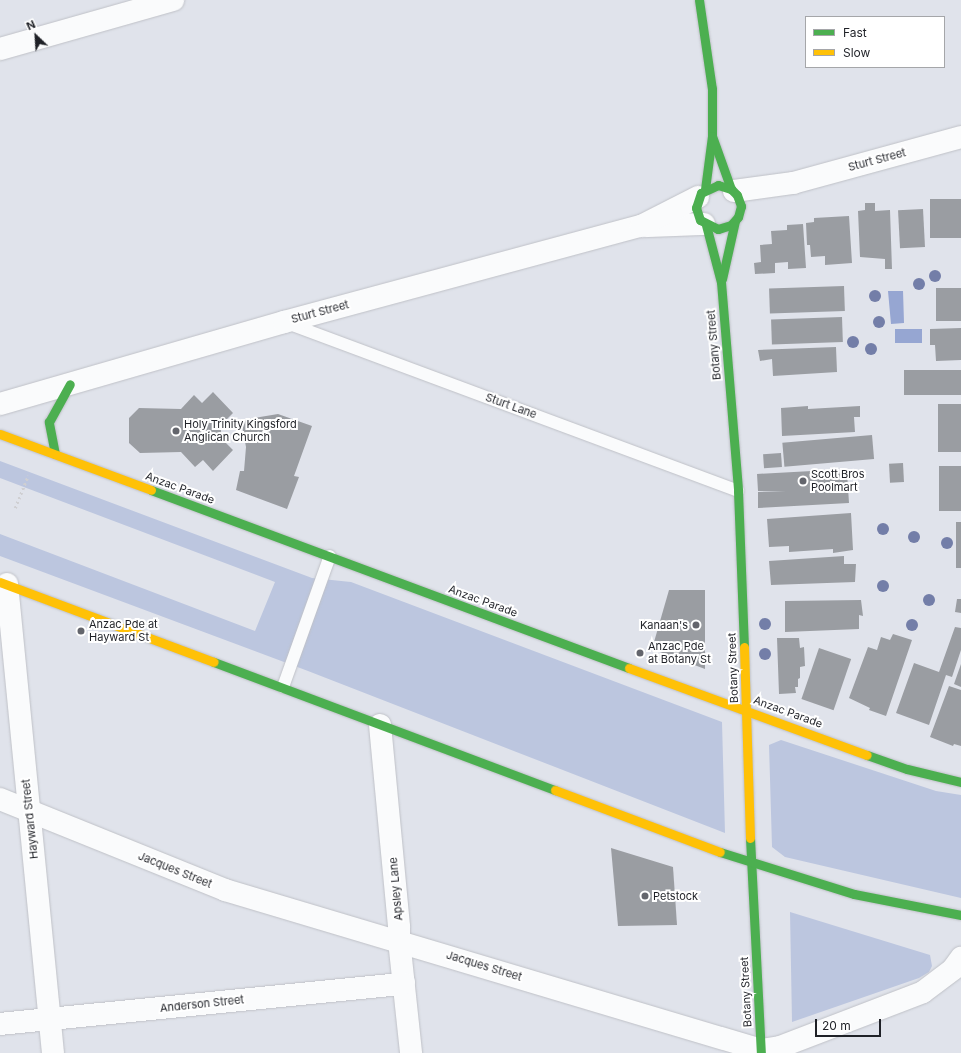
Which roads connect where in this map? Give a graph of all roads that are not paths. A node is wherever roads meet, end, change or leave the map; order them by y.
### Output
1 (173, 0) edge
2 (699, 0) edge
3 (0, 49) edge
4 (712, 136) junction
5 (961, 137) edge
6 (793, 183) junction
7 (732, 190) junction
8 (702, 193) junction
9 (738, 216) junction
10 (705, 225) junction
11 (641, 226) junction
12 (721, 282) junction
13 (284, 322) junction
14 (70, 384) junction
15 (0, 404) edge
16 (0, 434) edge
17 (55, 454) junction
18 (738, 491) junction
19 (330, 556) junction
20 (4, 583) edge
21 (283, 687) junction
22 (746, 710) junction
23 (380, 725) junction
24 (961, 782) edge
25 (0, 799) edge
26 (29, 810) junction
27 (751, 863) junction
28 (961, 915) edge
29 (398, 940) junction
30 (961, 958) edge
31 (404, 984) junction
32 (49, 1019) junction
33 (0, 1024) edge
34 (761, 1051) edge
35 (53, 1053) edge
36 (412, 1053) edge

1 - 3 street
2 - 4 main road
4 - 7 main road
4 - 8 main road
5 - 6 street, Sturt Street
6 - 7 street, Sturt Street
6 - 9 street, Sturt Street
7 - 8 main road
7 - 9 main road
8 - 10 main road
8 - 11 street, Sturt Street
9 - 10 main road
9 - 12 main road, Botany Street
10 - 11 street, Sturt Street
10 - 12 main road, Botany Street
11 - 13 street, Sturt Street
12 - 18 main road, Botany Street
13 - 14 street, Sturt Street
13 - 18 lane, Sturt Lane
14 - 15 street, Sturt Street
14 - 17 main road
16 - 17 main road, Anzac Parade
17 - 19 main road, Anzac Parade
18 - 22 main road, Botany Street
19 - 21 lane
19 - 22 main road, Anzac Parade
20 - 21 main road
20 - 26 street, Hayward Street
21 - 23 main road
22 - 24 main road, Anzac Parade
22 - 27 main road, Botany Street
23 - 27 main road
23 - 29 street, Apsley Lane
25 - 26 street, Jacques Street
26 - 29 street, Jacques Street
26 - 32 street, Hayward Street
27 - 28 main road
27 - 34 main road, Botany Street
29 - 31 street, Apsley Lane
29 - 34 street, Jacques Street
30 - 34 street, Jacques Street
31 - 32 street, Anderson Street
31 - 36 street, Apsley Lane
32 - 33 street, Anderson Street
32 - 35 street, Hayward Street

